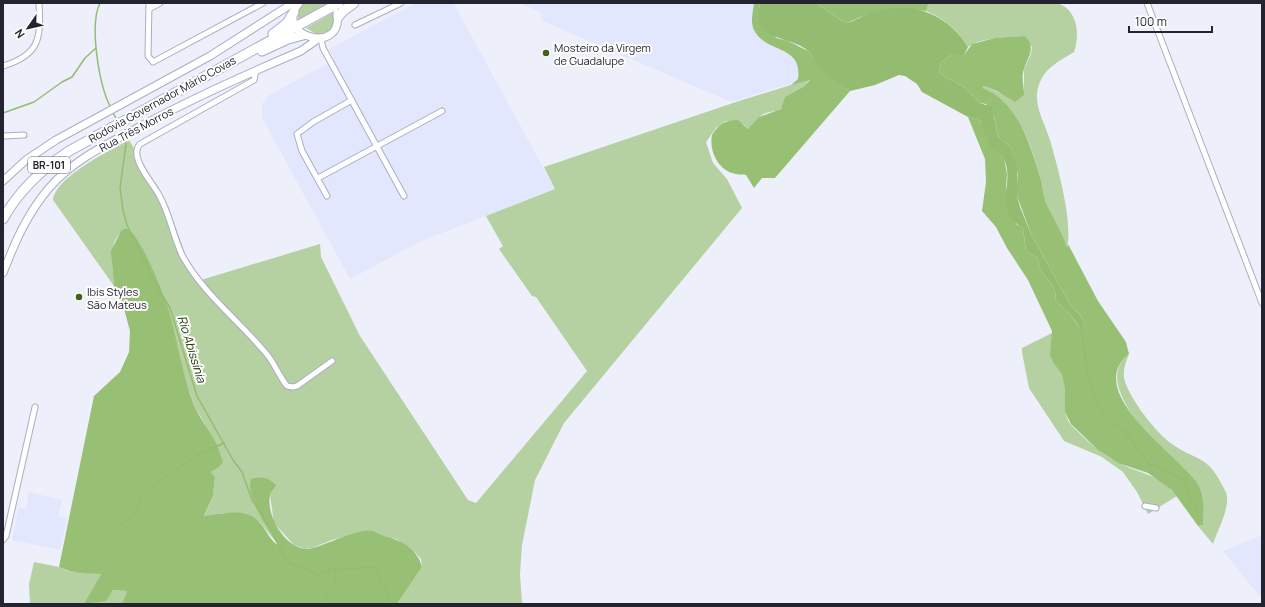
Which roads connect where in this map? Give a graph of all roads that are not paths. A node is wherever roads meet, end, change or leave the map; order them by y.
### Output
1 (39, 3) edge
2 (149, 3) edge
3 (160, 3) edge
4 (262, 3) edge
5 (299, 3) edge
6 (354, 3) edge
7 (401, 3) edge
8 (1147, 3) edge
9 (336, 4) edge
10 (294, 8) edge
11 (149, 9) junction
12 (338, 17) junction
13 (355, 25) dead end
14 (296, 26) junction
15 (303, 35) junction
16 (319, 39) junction
17 (262, 45) junction
18 (238, 58) junction
19 (3, 66) edge
20 (256, 70) junction
21 (352, 100) junction
22 (442, 111) dead end
23 (3, 136) edge
24 (24, 136) dead end
25 (376, 146) junction
26 (12, 172) junction
27 (3, 173) edge
28 (318, 178) junction
29 (3, 181) edge
30 (327, 196) dead end
31 (404, 196) dead end
32 (3, 219) edge
33 (5, 266) edge
34 (3, 273) edge
35 (1262, 302) edge
36 (332, 361) dead end
37 (34, 407) dead end
38 (1145, 506) dead end
39 (1156, 508) dead end
40 (3, 540) edge

1 - 19 street
2 - 11 street
3 - 11 street
4 - 11 street
5 - 10 main road
6 - 12 highway
7 - 13 street
8 - 35 street
9 - 12 main road
9 - 14 highway, Rodovia Governador Mário Covas / BR-101
10 - 14 main road
10 - 17 highway
10 - 26 main road
12 - 16 main road, Rua Três Morros
14 - 15 main road
14 - 17 highway, Rodovia Governador Mário Covas / BR-101
15 - 16 main road
15 - 18 highway
16 - 20 main road, Rua Três Morros
16 - 21 street
17 - 18 highway, Rodovia Governador Mário Covas / BR-101
18 - 32 highway, Rodovia Governador Mário Covas / BR-101
20 - 33 main road, Rua Três Morros
20 - 36 street
21 - 25 street
21 - 28 street
22 - 25 street
23 - 24 street
25 - 28 street
25 - 31 street
26 - 27 main road
26 - 29 main road
28 - 30 street
33 - 34 main road, Rua Três Morros
37 - 40 street
38 - 39 street

